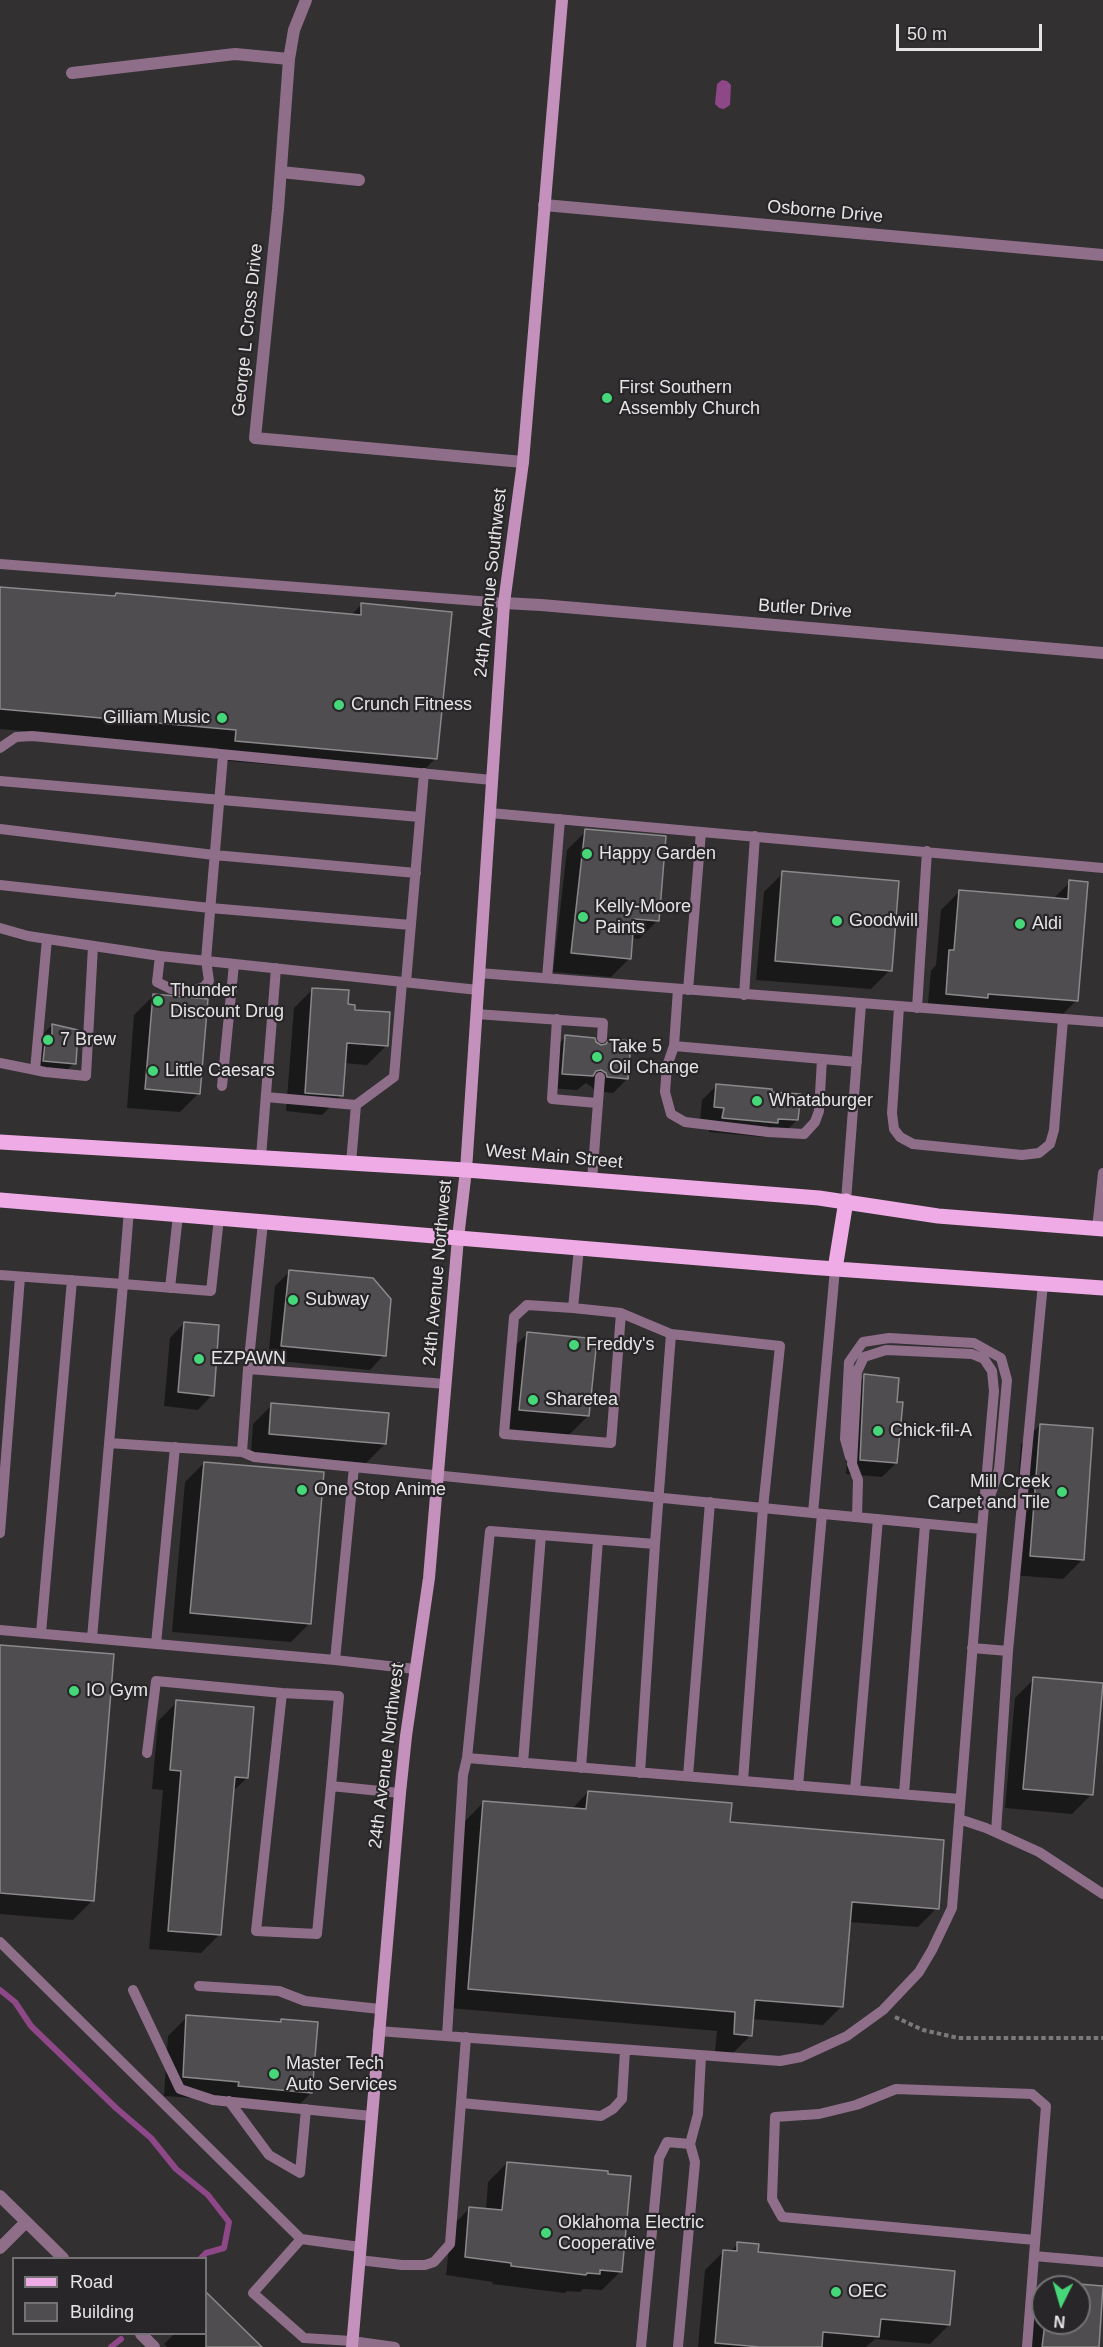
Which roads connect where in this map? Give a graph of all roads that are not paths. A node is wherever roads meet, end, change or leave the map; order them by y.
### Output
1 (306, 0) edge
2 (562, 0) edge
3 (289, 59) junction
4 (72, 73) dead end
5 (281, 172) junction
6 (359, 180) dead end
7 (544, 204) junction
8 (1103, 255) edge
9 (523, 462) junction
10 (0, 564) edge
11 (504, 603) junction
12 (1103, 653) edge
13 (0, 748) edge
14 (223, 755) junction
15 (424, 773) junction
16 (492, 780) junction
17 (0, 782) edge
18 (218, 800) junction
19 (490, 813) junction
20 (420, 817) junction
21 (560, 819) junction
22 (0, 829) edge
23 (701, 832) junction
24 (755, 836) junction
25 (927, 851) junction
26 (214, 855) junction
27 (1103, 867) edge
28 (416, 873) junction
29 (0, 885) edge
30 (210, 909) junction
31 (411, 926) junction
32 (0, 928) edge
33 (47, 939) junction
34 (93, 946) junction
35 (160, 956) junction
36 (206, 960) junction
37 (234, 964) junction
38 (276, 968) junction
39 (479, 973) junction
40 (547, 978) junction
41 (404, 982) junction
42 (478, 990) junction
43 (683, 990) junction
44 (744, 994) junction
45 (861, 1004) junction
46 (899, 1007) junction
47 (917, 1008) junction
48 (476, 1014) junction
49 (557, 1019) junction
50 (1063, 1019) junction
51 (1103, 1022) edge
52 (602, 1038) dead end
53 (674, 1046) junction
54 (822, 1059) junction
55 (857, 1062) junction
56 (0, 1063) edge
57 (35, 1070) junction
58 (600, 1077) dead end
59 (222, 1086) dead end
60 (266, 1097) junction
61 (597, 1103) junction
62 (356, 1105) junction
63 (0, 1142) edge
64 (261, 1157) junction
65 (351, 1163) junction
66 (466, 1170) junction
67 (1103, 1173) edge
68 (592, 1180) junction
69 (0, 1200) edge
70 (846, 1201) junction
71 (129, 1210) junction
72 (178, 1215) junction
73 (219, 1218) junction
74 (263, 1222) junction
75 (1100, 1229) edge
76 (458, 1238) junction
77 (579, 1248) junction
78 (835, 1269) junction
79 (0, 1275) edge
80 (20, 1276) junction
81 (72, 1280) junction
82 (1043, 1283) junction
83 (123, 1284) junction
84 (170, 1288) junction
85 (1103, 1288) edge
86 (573, 1308) junction
87 (621, 1313) junction
88 (671, 1334) junction
89 (248, 1369) junction
90 (446, 1384) junction
91 (109, 1443) junction
92 (175, 1448) junction
93 (242, 1452) junction
94 (354, 1467) junction
95 (438, 1476) junction
96 (658, 1497) junction
97 (710, 1502) junction
98 (763, 1508) junction
99 (817, 1513) junction
100 (857, 1517) junction
101 (878, 1519) junction
102 (925, 1524) junction
103 (982, 1529) junction
104 (0, 1533) edge
105 (541, 1535) junction
106 (598, 1540) junction
107 (655, 1544) junction
108 (0, 1630) edge
109 (41, 1633) junction
110 (92, 1638) junction
111 (156, 1644) junction
112 (972, 1648) junction
113 (1008, 1651) junction
114 (335, 1660) junction
115 (415, 1669) junction
116 (282, 1693) junction
117 (147, 1753) dead end
118 (466, 1758) junction
119 (523, 1763) junction
120 (581, 1768) junction
121 (640, 1773) junction
122 (688, 1776) junction
123 (743, 1781) junction
124 (331, 1786) junction
125 (798, 1786) junction
126 (855, 1790) junction
127 (400, 1794) junction
128 (904, 1794) junction
129 (960, 1799) junction
130 (959, 1819) junction
131 (996, 1832) junction
132 (1103, 1894) edge
133 (0, 1942) edge
134 (199, 1986) dead end
135 (133, 1990) dead end
136 (380, 2009) junction
137 (378, 2031) junction
138 (447, 2036) junction
139 (466, 2037) junction
140 (625, 2050) junction
141 (701, 2056) junction
142 (229, 2101) junction
143 (461, 2103) junction
144 (306, 2109) junction
145 (371, 2116) junction
146 (690, 2144) junction
147 (0, 2196) edge
148 (26, 2222) junction
149 (302, 2239) junction
150 (1035, 2240) junction
151 (360, 2247) junction
152 (0, 2248) edge
153 (1034, 2256) junction
154 (61, 2257) edge
155 (359, 2260) junction
156 (1103, 2262) edge
157 (142, 2335) edge
158 (352, 2344) edge
159 (154, 2347) edge
160 (395, 2347) edge
161 (641, 2347) edge
162 (678, 2347) edge
163 (1027, 2347) edge

1 - 3 street, George L Cross Drive
2 - 7 main road, 24th Avenue Southwest
3 - 4 street
3 - 5 street, George L Cross Drive
5 - 6 street
5 - 9 street, George L Cross Drive
7 - 8 street, Osborne Drive
7 - 9 main road, 24th Avenue Southwest
9 - 11 main road, 24th Avenue Southwest
10 - 11 lane
11 - 12 street, Butler Drive
11 - 16 main road, 24th Avenue Southwest
13 - 14 lane
14 - 15 lane
14 - 18 lane
15 - 16 lane
15 - 20 lane
16 - 19 main road, 24th Avenue Southwest
17 - 18 lane
18 - 20 lane
18 - 26 lane
19 - 21 lane
19 - 39 main road, 24th Avenue Southwest
20 - 28 lane
21 - 23 lane
21 - 40 lane
22 - 26 lane
23 - 24 lane
23 - 43 lane
24 - 25 lane
24 - 44 lane
25 - 27 lane
25 - 47 lane
26 - 28 lane
26 - 30 lane
28 - 31 lane
29 - 30 lane
30 - 31 lane
30 - 36 lane
31 - 41 lane
32 - 33 lane
33 - 34 lane
33 - 57 lane
34 - 35 lane
34 - 57 lane
35 - 36 lane
35 - 36 lane
36 - 37 lane
37 - 38 lane
37 - 59 lane
38 - 41 lane
38 - 60 lane
39 - 40 lane
39 - 42 main road, 24th Avenue Southwest
40 - 43 lane
41 - 42 lane
41 - 62 lane
42 - 48 main road, 24th Avenue Southwest
43 - 44 lane
43 - 53 lane
44 - 45 lane
45 - 46 lane
45 - 55 lane
46 - 47 lane
46 - 50 lane
47 - 50 lane
48 - 49 lane
48 - 66 main road, 24th Avenue Southwest
49 - 52 lane
49 - 61 lane
50 - 51 lane
53 - 54 lane
53 - 54 lane
54 - 55 lane
55 - 70 lane
56 - 57 lane
58 - 61 lane
60 - 62 lane
60 - 64 lane
61 - 68 lane
62 - 65 lane
63 - 64 main road, West Main Street
64 - 65 main road, West Main Street
65 - 66 main road, West Main Street
66 - 68 main road, West Main Street
66 - 76 main road, 24th Avenue Northwest
67 - 75 lane
68 - 70 main road, West Main Street
69 - 71 main road
70 - 75 main road, West Main Street
70 - 78 main road
71 - 72 main road
71 - 83 lane
72 - 73 main road
72 - 84 lane
73 - 74 main road
73 - 84 lane
74 - 76 main road
74 - 89 lane
76 - 77 main road
76 - 90 main road, 24th Avenue Northwest
77 - 78 main road
77 - 86 lane
78 - 82 main road
78 - 99 lane
79 - 80 lane
80 - 81 lane
80 - 104 lane
81 - 83 lane
81 - 109 lane
82 - 85 main road
82 - 113 lane
83 - 84 lane
83 - 91 lane
86 - 87 lane
86 - 87 lane
87 - 88 lane
88 - 96 lane
88 - 98 lane
89 - 90 lane
89 - 93 lane
90 - 95 main road, 24th Avenue Northwest
91 - 92 lane
91 - 110 lane
92 - 93 lane
92 - 111 lane
93 - 94 lane
94 - 95 lane
94 - 114 lane
95 - 96 lane
95 - 115 main road, 24th Avenue Northwest
96 - 97 lane
96 - 107 lane
97 - 98 lane
97 - 122 lane
98 - 99 lane
98 - 123 lane
99 - 100 lane
99 - 125 lane
100 - 101 lane
100 - 103 lane
101 - 102 lane
101 - 126 lane
102 - 103 lane
102 - 128 lane
103 - 112 lane
105 - 106 lane
105 - 118 lane
105 - 119 lane
106 - 107 lane
106 - 120 lane
107 - 121 lane
108 - 109 lane
109 - 110 lane
110 - 111 lane
111 - 114 lane
112 - 113 lane
112 - 129 lane
113 - 131 lane
114 - 115 lane
115 - 127 main road, 24th Avenue Northwest
116 - 117 lane
116 - 124 lane
116 - 124 lane
118 - 119 lane
118 - 138 lane
119 - 120 lane
120 - 121 lane
121 - 122 lane
122 - 123 lane
123 - 125 lane
124 - 127 lane
125 - 126 lane
126 - 128 lane
127 - 136 main road, 24th Avenue Northwest
128 - 129 lane
129 - 130 lane
130 - 131 lane
130 - 141 lane
131 - 132 lane
133 - 149 lane
134 - 136 lane
135 - 142 lane
136 - 137 main road, 24th Avenue Northwest
137 - 138 lane
137 - 145 main road, 24th Avenue Northwest
138 - 139 lane
139 - 140 lane
139 - 143 lane
140 - 141 lane
140 - 143 lane
141 - 146 lane
142 - 144 lane
142 - 144 lane
143 - 155 lane
144 - 145 lane
145 - 151 main road, 24th Avenue Northwest
146 - 161 lane
146 - 162 lane
147 - 148 street
148 - 152 street
148 - 154 street
149 - 151 lane
149 - 158 lane
150 - 150 lane
150 - 153 lane
151 - 155 main road, 24th Avenue Northwest
153 - 156 lane
153 - 163 lane
155 - 158 main road, 24th Avenue Northwest
157 - 159 street
158 - 160 lane

